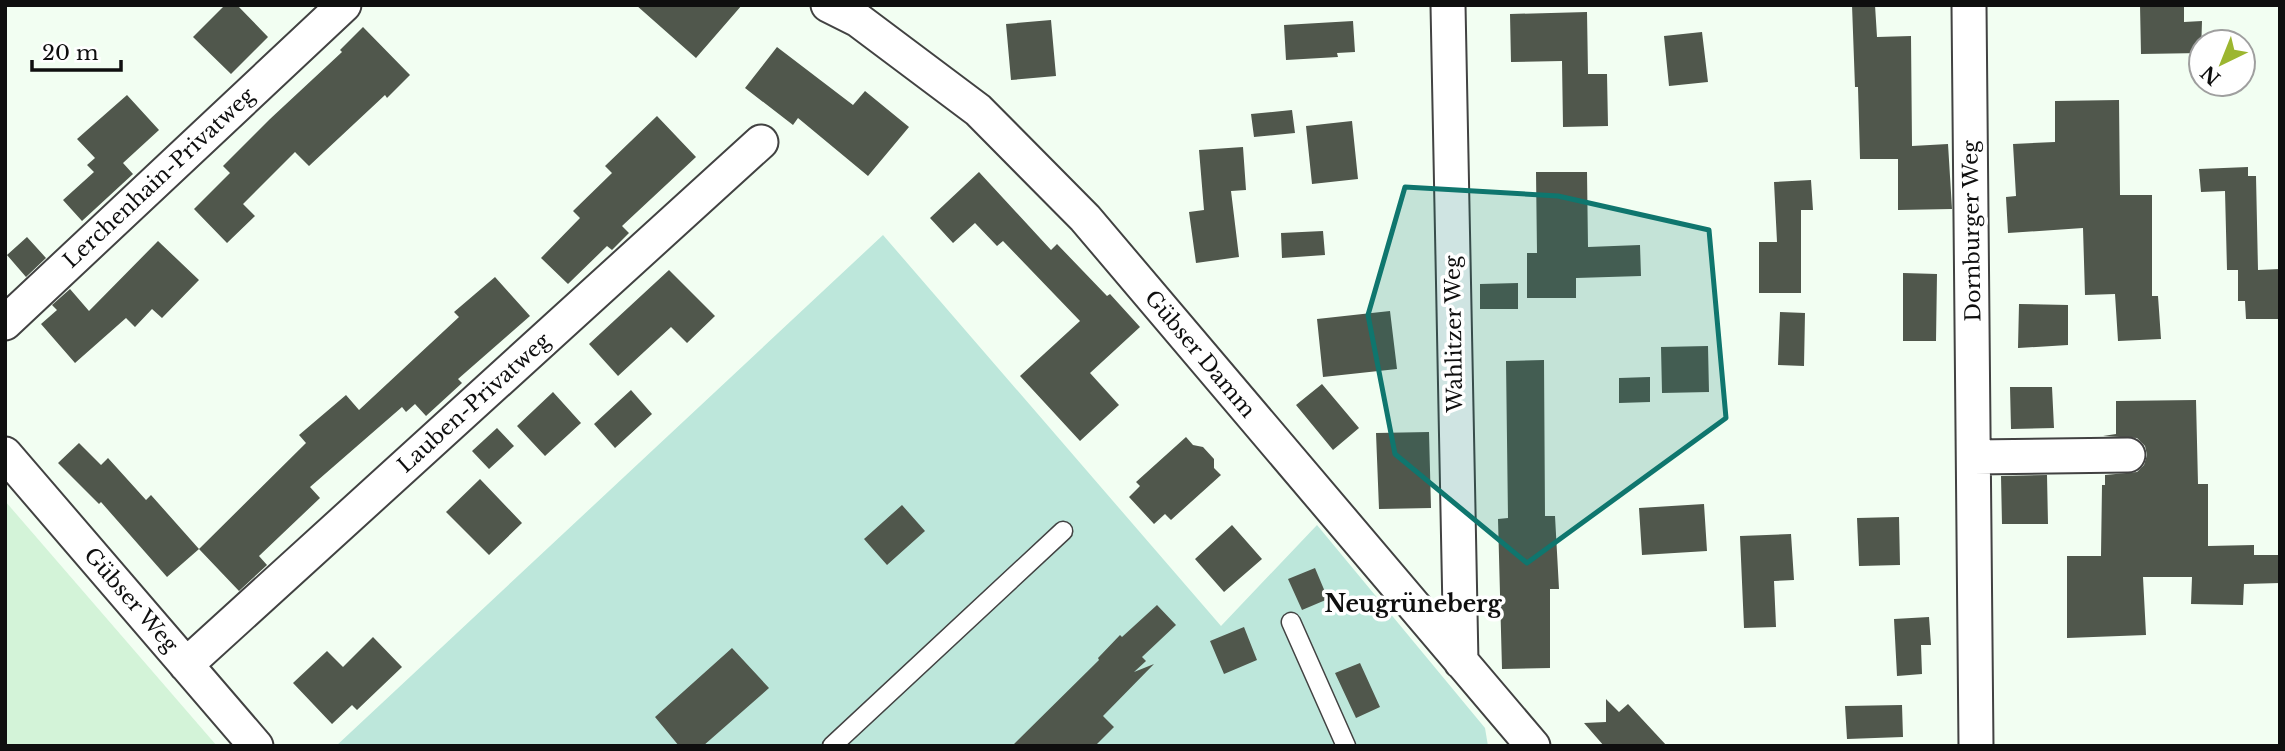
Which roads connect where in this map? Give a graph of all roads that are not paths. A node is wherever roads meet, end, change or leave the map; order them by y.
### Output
1 (344, 5) edge
2 (828, 5) edge
3 (1448, 5) edge
4 (1969, 5) edge
5 (858, 13) edge
6 (761, 142) dead end
7 (5, 323) edge
8 (5, 454) edge
9 (2128, 454) dead end
10 (1974, 457) junction
11 (1063, 531) dead end
12 (1291, 622) dead end
13 (1461, 662) junction
14 (186, 665) junction
15 (256, 746) edge
16 (832, 746) edge
17 (1346, 746) edge
18 (1533, 746) edge
19 (1976, 746) edge

1 - 7 street, Lerchenhain-Privatweg
2 - 5 street, Gübser Damm
3 - 13 street, Wahlitzer Weg
4 - 10 street, Dornburger Weg
5 - 13 street, Gübser Damm
6 - 14 street, Lauben-Privatweg
8 - 14 street, Gübser Weg
9 - 10 street
10 - 19 street, Dornburger Weg
11 - 16 lane
12 - 17 lane
13 - 18 street, Gübser Damm
14 - 15 street, Gübser Weg

